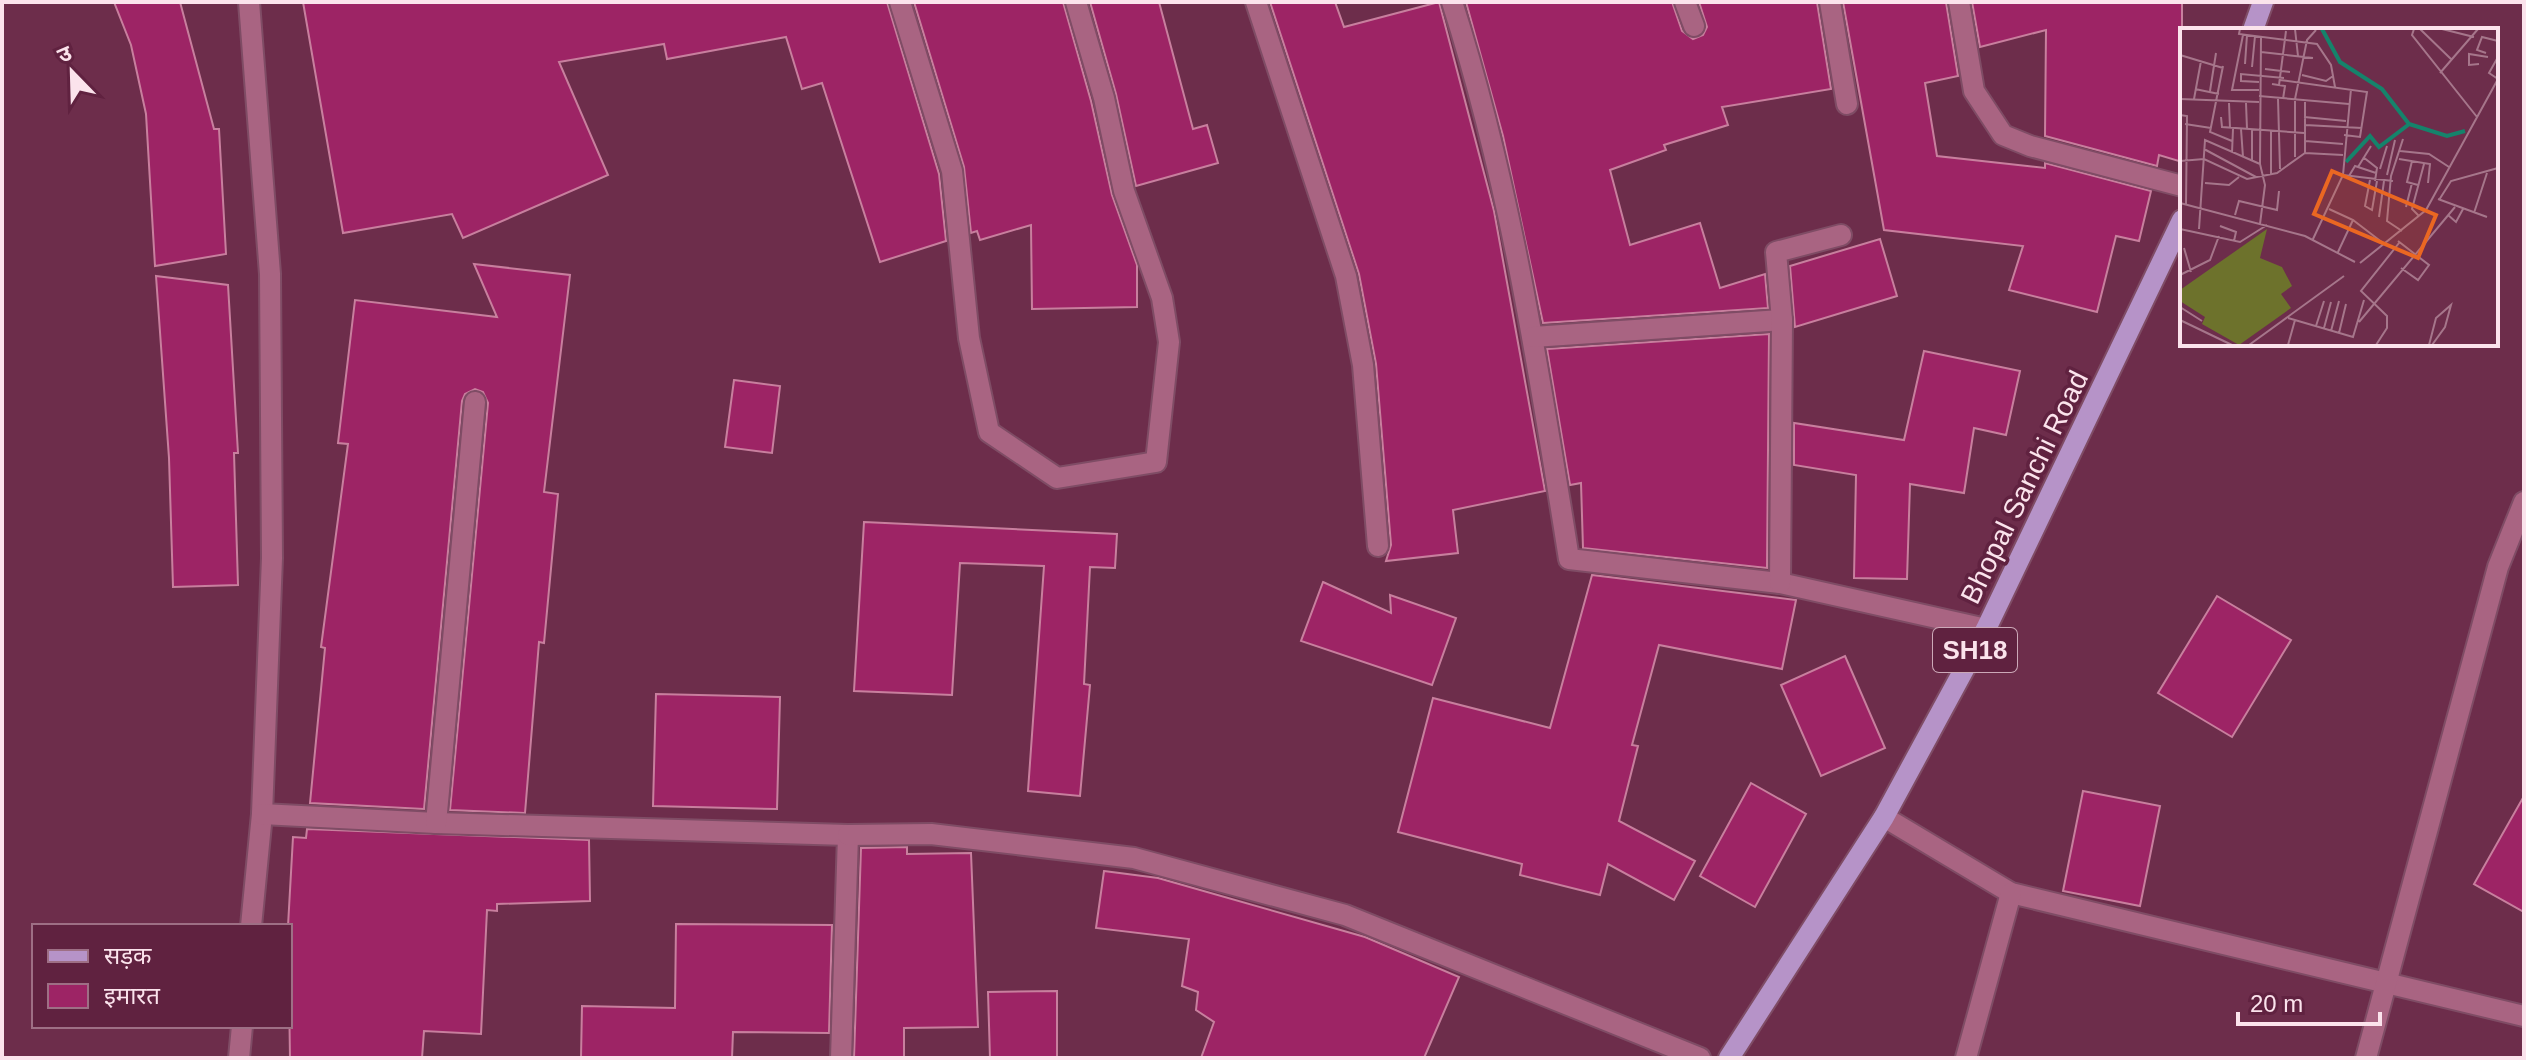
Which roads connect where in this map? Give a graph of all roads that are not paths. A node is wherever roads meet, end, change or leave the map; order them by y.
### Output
1 (249, 2) edge
2 (900, 2) edge
3 (1076, 2) edge
4 (1256, 2) edge
5 (1452, 2) edge
6 (1685, 2) edge
7 (1830, 2) edge
8 (1959, 2) edge
9 (2263, 2) edge
10 (1694, 26) dead end
11 (2254, 28) edge
12 (1847, 104) dead end
13 (2180, 185) edge
14 (2180, 224) edge
15 (1841, 235) dead end
16 (1782, 320) junction
17 (1533, 337) junction
18 (475, 402) dead end
19 (2524, 502) edge
20 (1378, 546) dead end
21 (1780, 583) junction
22 (1986, 629) junction
23 (262, 814) junction
24 (1884, 817) junction
25 (436, 823) junction
26 (848, 835) junction
27 (2011, 893) junction
28 (251, 924) edge
29 (2387, 981) junction
30 (2524, 1016) edge
31 (242, 1028) edge
32 (239, 1058) edge
33 (841, 1058) edge
34 (1700, 1058) edge
35 (1729, 1058) edge
36 (1966, 1058) edge
37 (2366, 1058) edge

1 - 23 street
2 - 3 street
4 - 20 street
5 - 17 street
6 - 10 street
7 - 12 street
8 - 13 street
9 - 11 main road
14 - 22 main road, Bhopal Sanchi Road / SH18
15 - 16 street
16 - 17 street
16 - 21 street
17 - 21 street
18 - 25 street
19 - 29 street
21 - 22 street
22 - 24 main road, Bhopal Sanchi Road / SH18
23 - 25 street
23 - 28 street
24 - 27 street
24 - 35 main road, Bhopal Sanchi Road / SH18
25 - 26 street
26 - 33 street
26 - 34 street
27 - 29 street
27 - 36 street
29 - 30 street
29 - 37 street
31 - 32 street

